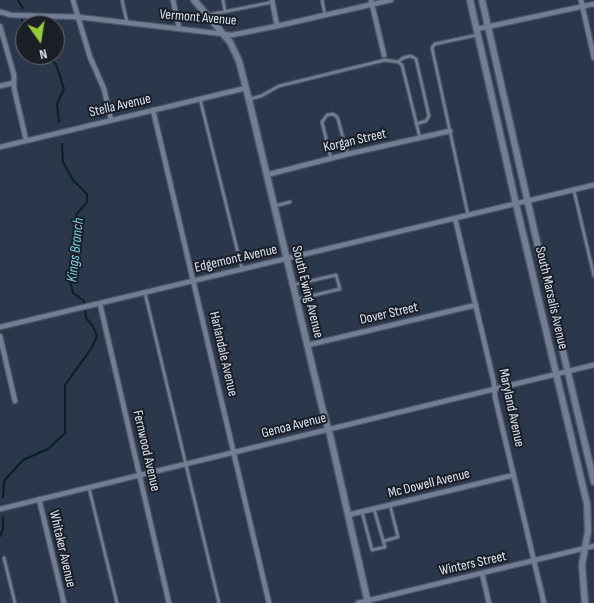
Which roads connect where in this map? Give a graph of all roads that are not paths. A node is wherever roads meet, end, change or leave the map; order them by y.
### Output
1 (73, 0) edge
2 (122, 0) edge
3 (173, 0) edge
4 (194, 0) edge
5 (223, 0) edge
6 (322, 0) edge
7 (390, 0) edge
8 (470, 0) edge
9 (482, 0) edge
10 (581, 0) edge
11 (272, 1) edge
12 (372, 2) edge
13 (594, 4) edge
14 (582, 6) junction
15 (225, 11) junction
16 (0, 12) edge
17 (208, 15) junction
18 (325, 15) junction
19 (78, 17) junction
20 (127, 23) junction
21 (0, 26) edge
22 (277, 26) junction
23 (488, 27) junction
24 (179, 28) junction
25 (477, 32) junction
26 (224, 34) junction
27 (385, 58) junction
28 (594, 58) edge
29 (398, 62) junction
30 (13, 83) junction
31 (0, 86) edge
32 (246, 88) junction
33 (200, 99) junction
34 (249, 100) junction
35 (153, 110) junction
36 (111, 120) junction
37 (416, 124) junction
38 (450, 131) junction
39 (420, 138) junction
40 (26, 140) junction
41 (0, 147) edge
42 (348, 154) junction
43 (331, 159) junction
44 (266, 175) junction
45 (594, 185) edge
46 (573, 190) junction
47 (527, 201) junction
48 (290, 202) dead end
49 (516, 204) junction
50 (273, 206) junction
51 (468, 215) junction
52 (455, 218) junction
53 (287, 259) junction
54 (242, 269) junction
55 (594, 276) edge
56 (194, 281) junction
57 (293, 285) junction
58 (145, 293) junction
59 (297, 299) junction
60 (100, 304) junction
61 (476, 305) junction
62 (0, 327) edge
63 (0, 336) edge
64 (308, 345) junction
65 (594, 365) edge
66 (568, 372) junction
67 (557, 374) junction
68 (494, 389) junction
69 (15, 401) dead end
70 (329, 430) junction
71 (234, 452) junction
72 (186, 464) junction
73 (140, 474) junction
74 (514, 475) junction
75 (594, 482) edge
76 (89, 487) junction
77 (39, 499) junction
78 (390, 505) junction
79 (0, 508) edge
80 (374, 509) junction
81 (362, 512) junction
82 (348, 515) junction
83 (383, 541) junction
84 (594, 546) edge
85 (585, 548) junction
86 (4, 558) dead end
87 (534, 561) junction
88 (482, 573) junction
89 (368, 602) edge
90 (15, 603) edge
91 (64, 603) edge
92 (117, 603) edge
93 (170, 603) edge
94 (219, 603) edge
95 (269, 603) edge
96 (358, 603) edge
97 (489, 603) edge
98 (544, 603) edge
99 (585, 603) edge

1 - 19 street
2 - 20 lane
3 - 24 street
4 - 17 main road, South Ewing Avenue
5 - 15 lane
6 - 18 lane
7 - 12 street, Vermont Avenue
8 - 25 main road, South Marsalis Avenue
9 - 23 main road, South Marsalis Avenue
10 - 14 street
11 - 15 lane
11 - 22 street
12 - 18 street, Vermont Avenue
12 - 27 street
13 - 14 street
14 - 23 street
14 - 28 street
15 - 17 lane
16 - 19 street, Vermont Avenue
17 - 26 main road, South Ewing Avenue
18 - 22 street, Vermont Avenue
19 - 20 street, Vermont Avenue
19 - 36 street
20 - 24 street, Vermont Avenue
21 - 30 street
22 - 26 street, Vermont Avenue
23 - 25 street
23 - 47 main road, South Marsalis Avenue
24 - 26 street, Vermont Avenue
25 - 38 lane
25 - 49 main road, South Marsalis Avenue
26 - 32 main road, South Ewing Avenue
27 - 29 lane
27 - 34 lane
29 - 37 lane
29 - 37 lane
30 - 31 street
30 - 40 street
32 - 33 street, Stella Avenue
32 - 34 main road, South Ewing Avenue
33 - 35 street, Stella Avenue
33 - 54 lane
34 - 44 main road, South Ewing Avenue
35 - 36 street, Stella Avenue
35 - 56 street, Harlandale Avenue
36 - 40 street, Stella Avenue
37 - 39 lane
38 - 39 street, Korgan Street
38 - 51 lane
39 - 42 street, Korgan Street
40 - 41 street, Stella Avenue
42 - 43 street, Korgan Street
42 - 43 lane
43 - 44 street, Korgan Street
44 - 50 main road, South Ewing Avenue
45 - 46 street, Edgemont Avenue
46 - 47 street, Edgemont Avenue
46 - 55 lane
47 - 49 street, Edgemont Avenue
47 - 66 main road, South Marsalis Avenue
48 - 50 lane
49 - 51 street, Edgemont Avenue
49 - 67 main road, South Marsalis Avenue
50 - 53 main road, South Ewing Avenue
51 - 52 street, Edgemont Avenue
52 - 53 street, Edgemont Avenue
52 - 61 street, Maryland Avenue
53 - 54 street, Edgemont Avenue
53 - 57 main road, South Ewing Avenue
54 - 56 street, Edgemont Avenue
56 - 58 street, Edgemont Avenue
56 - 71 street, Harlandale Avenue
57 - 59 main road, South Ewing Avenue
57 - 59 lane
58 - 60 street, Edgemont Avenue
58 - 72 lane
59 - 64 main road, South Ewing Avenue
60 - 62 street, Edgemont Avenue
60 - 73 street, Fernwood Avenue
61 - 64 street, Dover Street
61 - 68 street, Maryland Avenue
63 - 69 street
64 - 70 main road, South Ewing Avenue
65 - 66 street, Genoa Avenue
66 - 67 street, Genoa Avenue
66 - 75 main road, South Marsalis Avenue
67 - 68 street, Genoa Avenue
67 - 85 main road, South Marsalis Avenue
68 - 70 street, Genoa Avenue
68 - 74 street, Maryland Avenue
70 - 71 street, Genoa Avenue
70 - 82 main road, South Ewing Avenue
71 - 72 street, Genoa Avenue
71 - 95 street, Harlandale Avenue
72 - 73 street, Genoa Avenue
72 - 94 lane
73 - 76 street, Genoa Avenue
73 - 93 street, Fernwood Avenue
74 - 78 street, Mc Dowell Avenue
74 - 87 street, Maryland Avenue
76 - 77 street, Genoa Avenue
76 - 92 lane
77 - 79 street, Genoa Avenue
77 - 91 street, Whitaker Avenue
78 - 80 street, Mc Dowell Avenue
78 - 83 lane
80 - 81 street, Mc Dowell Avenue
80 - 83 lane
81 - 82 street, Mc Dowell Avenue
81 - 83 lane
82 - 89 main road, South Ewing Avenue
84 - 85 street, Winters Street
85 - 87 street, Winters Street
85 - 99 main road, South Marsalis Avenue
86 - 90 lane
87 - 88 street, Winters Street
87 - 98 street, Maryland Avenue
88 - 89 street, Winters Street
88 - 97 street
89 - 96 street, Winters Street

